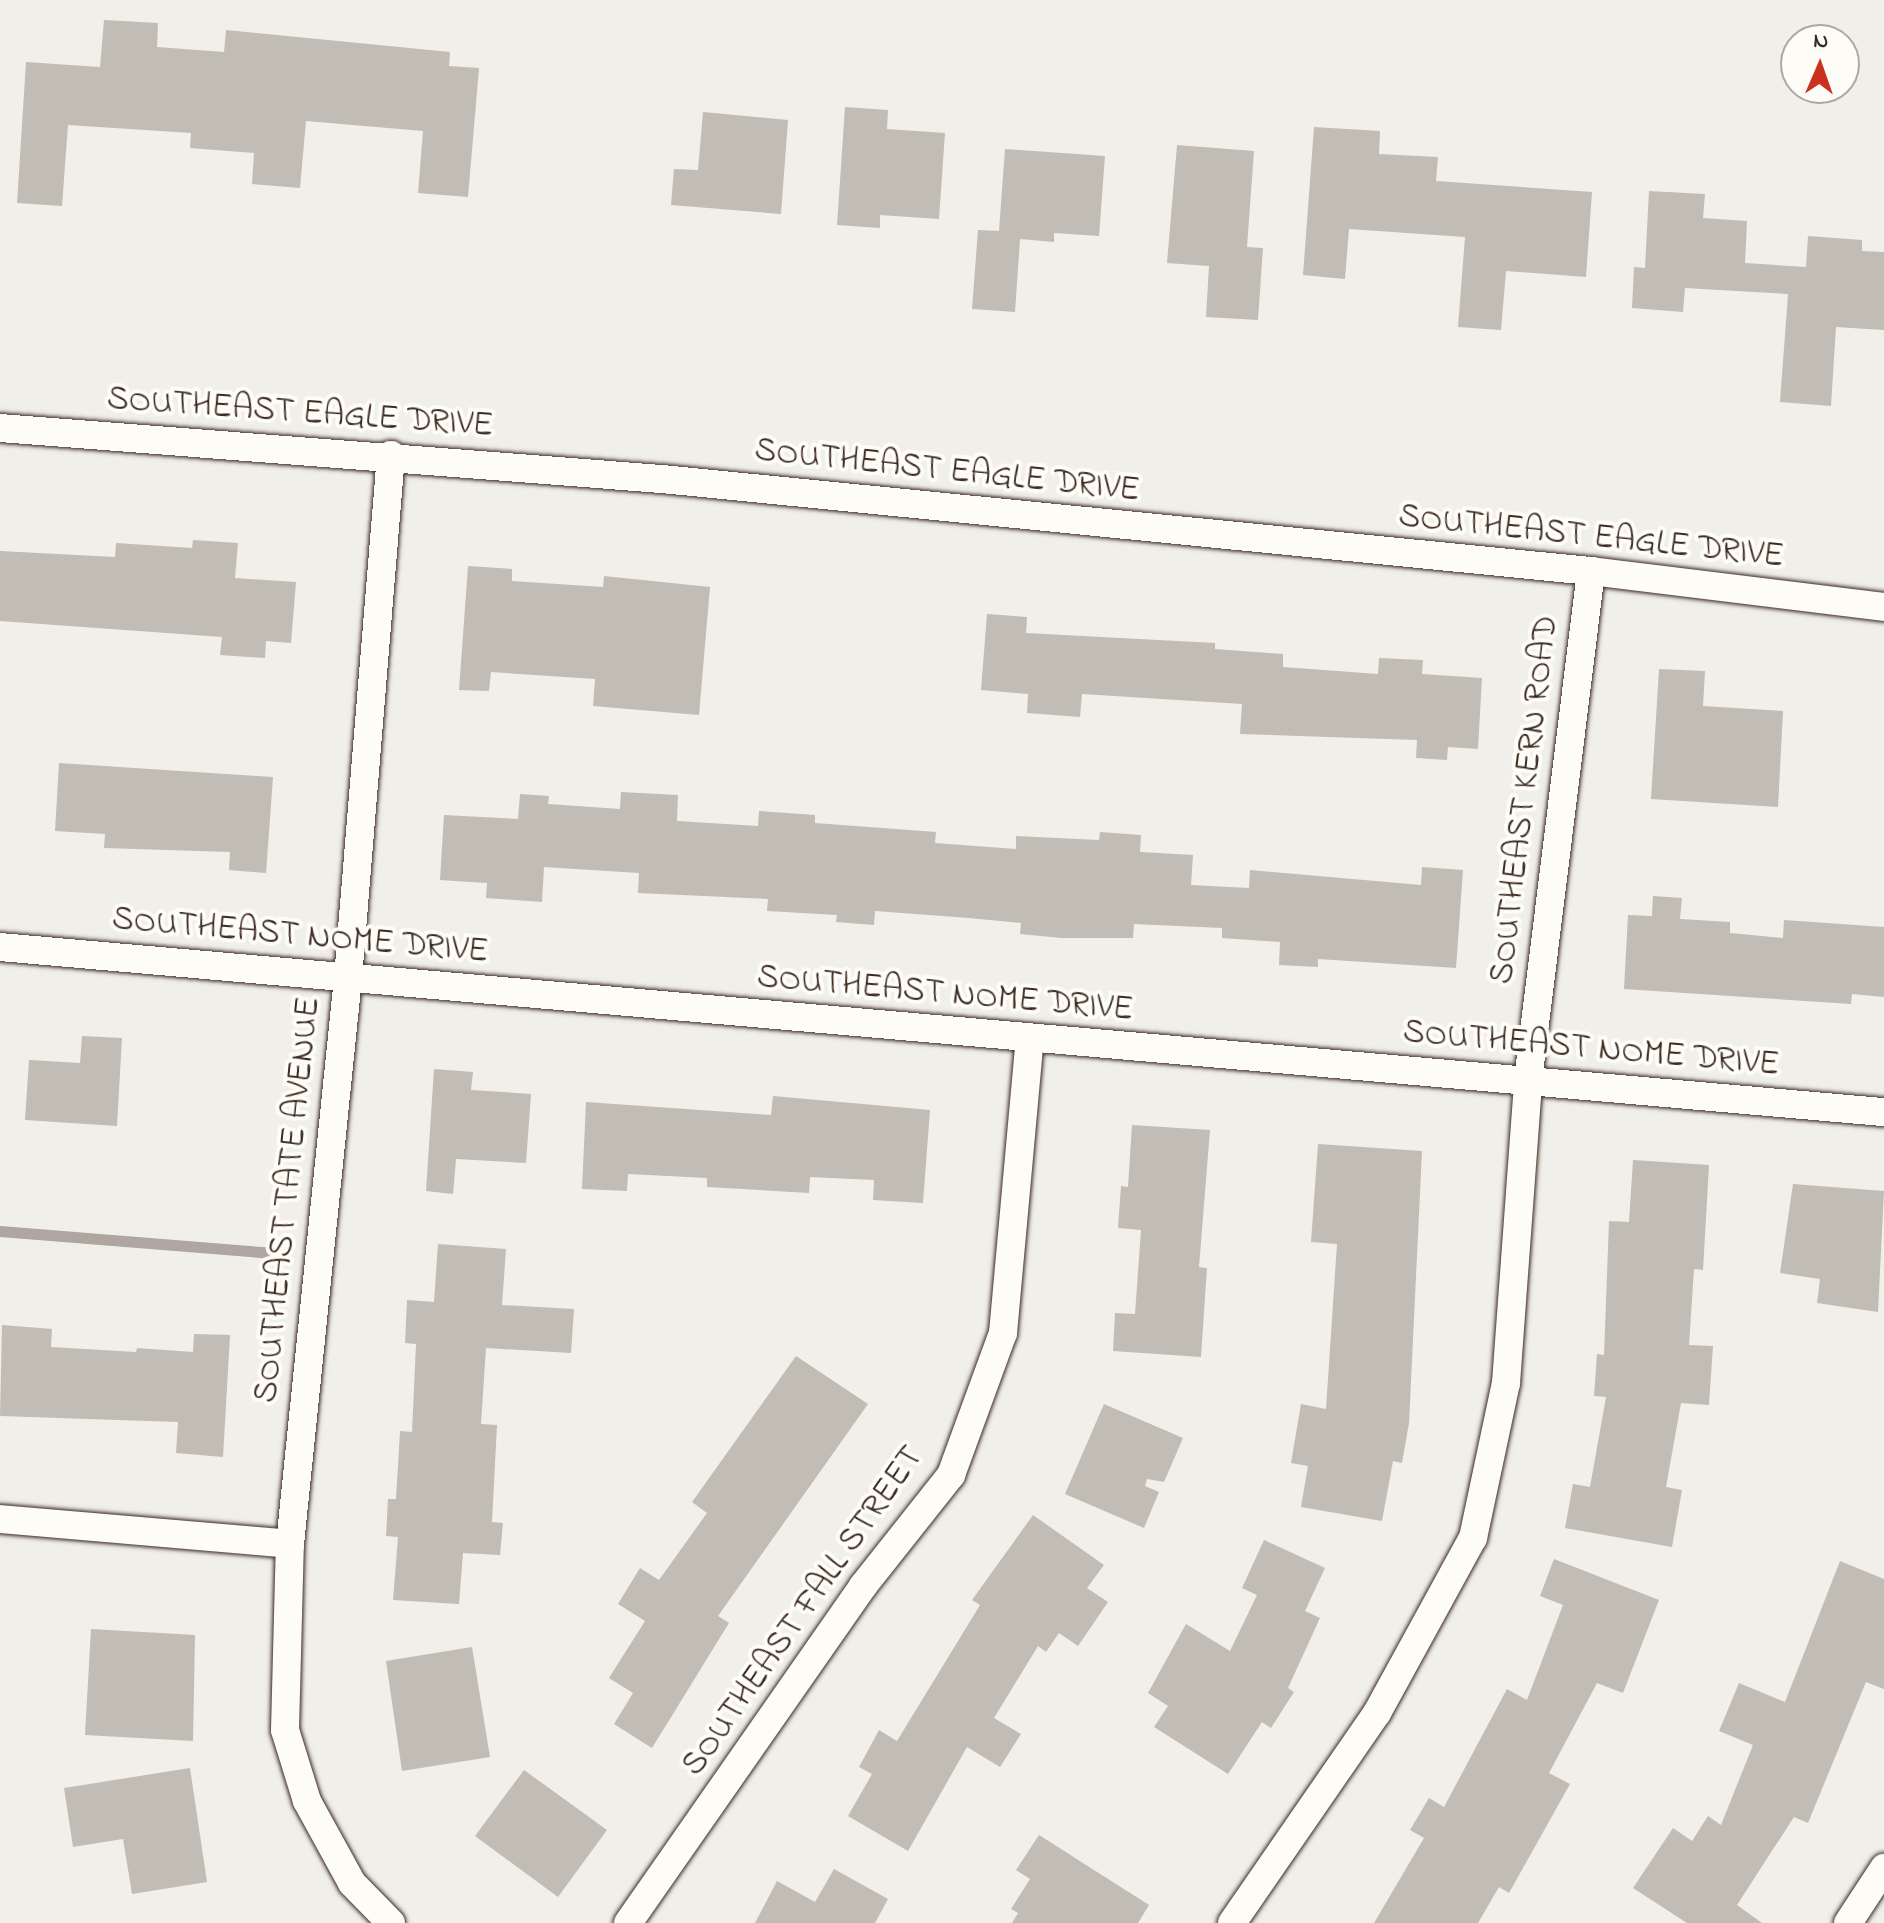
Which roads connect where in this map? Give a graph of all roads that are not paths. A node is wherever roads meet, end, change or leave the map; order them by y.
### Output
1 (0, 428) edge
2 (391, 455) junction
3 (1591, 571) junction
4 (1884, 607) edge
5 (0, 947) edge
6 (348, 978) junction
7 (1030, 1039) junction
8 (1528, 1080) junction
9 (1884, 1112) edge
10 (0, 1519) edge
11 (290, 1544) junction
12 (1884, 1868) edge
13 (391, 1923) edge
14 (628, 1923) edge
15 (1232, 1923) edge
16 (1848, 1923) edge

1 - 2 street, SOUTHEAST EAGLE DRIVE
2 - 3 street, SOUTHEAST EAGLE DRIVE
2 - 6 street, SOUTHEAST TATE AVENUE
3 - 4 street, SOUTHEAST EAGLE DRIVE
3 - 8 street, SOUTHEAST KERN ROAD
5 - 6 street, SOUTHEAST NOME DRIVE
6 - 7 street, SOUTHEAST NOME DRIVE
6 - 11 street, SOUTHEAST TATE AVENUE
7 - 8 street, SOUTHEAST NOME DRIVE
7 - 14 street, SOUTHEAST FALL STREET
8 - 9 street, SOUTHEAST NOME DRIVE
8 - 15 street, SOUTHEAST KERN ROAD
10 - 11 street
11 - 13 street, SOUTHEAST TATE AVENUE
12 - 16 street

